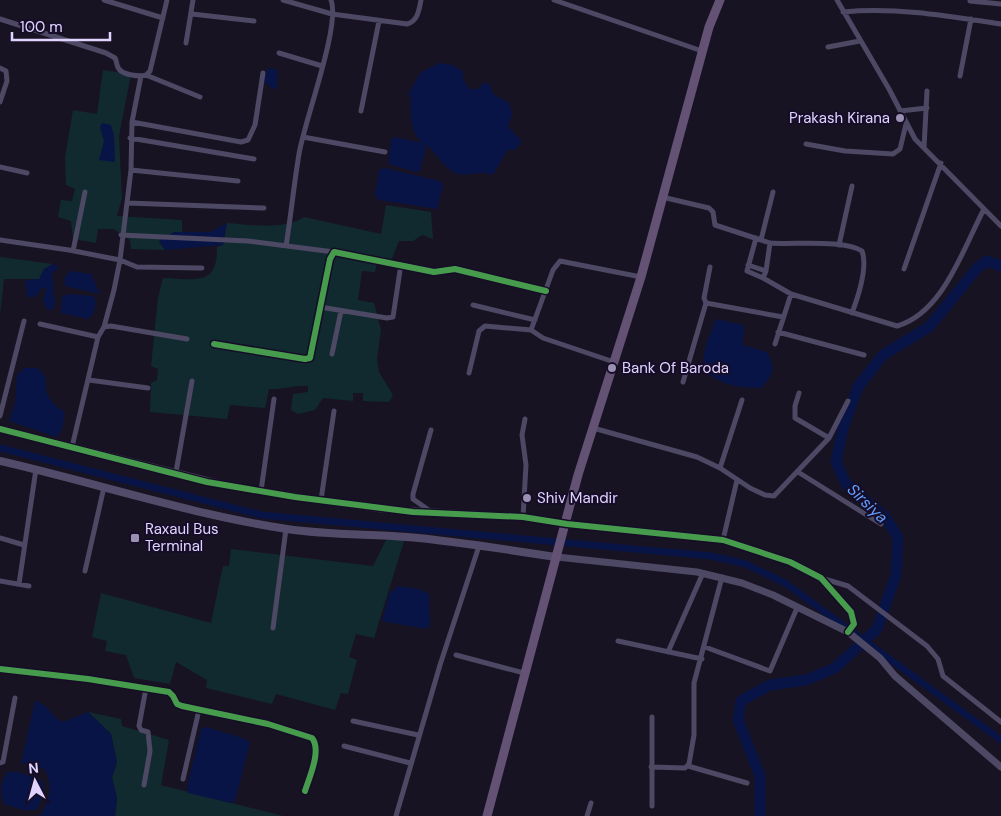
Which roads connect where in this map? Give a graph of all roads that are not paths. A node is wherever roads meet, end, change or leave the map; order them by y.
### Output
1 (104, 0) edge
2 (166, 0) edge
3 (193, 0) edge
4 (283, 0) edge
5 (331, 0) edge
6 (421, 0) edge
7 (554, 0) edge
8 (720, 0) edge
9 (837, 0) edge
10 (970, 2) dead end
11 (1001, 4) edge
12 (843, 12) junction
13 (192, 14) junction
14 (332, 14) junction
15 (163, 18) junction
16 (0, 19) edge
17 (971, 19) junction
18 (254, 21) dead end
19 (379, 21) junction
20 (1001, 24) edge
21 (860, 41) junction
22 (186, 43) dead end
23 (828, 47) dead end
24 (702, 51) junction
25 (279, 53) dead end
26 (322, 66) junction
27 (0, 68) edge
28 (263, 73) dead end
29 (144, 76) junction
30 (960, 76) dead end
31 (927, 91) dead end
32 (200, 97) dead end
33 (0, 102) edge
34 (927, 108) junction
35 (361, 111) dead end
36 (900, 111) junction
37 (132, 122) junction
38 (906, 124) junction
39 (303, 137) junction
40 (130, 138) junction
41 (806, 144) dead end
42 (924, 148) junction
43 (385, 152) dead end
44 (254, 160) dead end
45 (941, 163) junction
46 (0, 166) edge
47 (131, 170) junction
48 (27, 173) dead end
49 (238, 181) dead end
50 (852, 186) dead end
51 (85, 192) dead end
52 (773, 192) dead end
53 (662, 197) junction
54 (128, 203) junction
55 (264, 208) dead end
56 (984, 209) junction
57 (1001, 226) edge
58 (121, 235) junction
59 (759, 239) junction
60 (0, 240) edge
61 (770, 243) junction
62 (839, 245) junction
63 (286, 246) junction
64 (73, 251) junction
65 (334, 252) junction
66 (120, 260) junction
67 (401, 264) junction
68 (748, 264) junction
69 (710, 267) dead end
70 (202, 268) dead end
71 (904, 269) dead end
72 (766, 271) junction
73 (641, 277) junction
74 (763, 278) junction
75 (546, 291) junction
76 (791, 294) junction
77 (706, 303) junction
78 (473, 305) dead end
79 (320, 307) junction
80 (342, 311) junction
81 (852, 313) junction
82 (783, 317) junction
83 (535, 320) junction
84 (24, 321) dead end
85 (40, 324) dead end
86 (104, 327) junction
87 (531, 330) junction
88 (778, 332) junction
89 (98, 337) junction
90 (187, 339) dead end
91 (214, 344) dead end
92 (775, 344) dead end
93 (332, 354) dead end
94 (864, 355) dead end
95 (614, 362) junction
96 (469, 373) dead end
97 (89, 380) junction
98 (192, 381) dead end
99 (683, 382) dead end
100 (148, 388) dead end
101 (799, 392) dead end
102 (274, 399) dead end
103 (742, 400) dead end
104 (848, 401) dead end
105 (334, 411) dead end
106 (0, 416) edge
107 (525, 419) dead end
108 (592, 428) junction
109 (0, 429) edge
110 (431, 430) dead end
111 (829, 438) junction
112 (72, 447) junction
113 (0, 461) edge
114 (720, 468) junction
115 (36, 469) junction
116 (176, 472) junction
117 (798, 472) junction
118 (737, 480) junction
119 (104, 486) junction
120 (261, 491) junction
121 (321, 500) junction
122 (433, 513) junction
123 (523, 517) junction
124 (567, 524) junction
125 (881, 524) dead end
126 (286, 529) junction
127 (0, 538) edge
128 (723, 540) junction
129 (24, 545) junction
130 (479, 546) junction
131 (558, 554) junction
132 (85, 572) dead end
133 (703, 573) junction
134 (722, 577) junction
135 (821, 578) junction
136 (0, 581) edge
137 (19, 584) junction
138 (29, 586) dead end
139 (797, 608) junction
140 (273, 628) dead end
141 (849, 632) junction
142 (618, 641) dead end
143 (705, 647) junction
144 (668, 652) junction
145 (456, 655) dead end
146 (702, 659) junction
147 (0, 669) edge
148 (524, 673) junction
149 (146, 688) junction
150 (15, 698) dead end
151 (199, 710) junction
152 (652, 717) dead end
153 (353, 721) dead end
154 (1001, 722) edge
155 (418, 735) junction
156 (344, 746) dead end
157 (0, 763) edge
158 (410, 763) junction
159 (688, 766) junction
160 (651, 767) junction
161 (1001, 767) edge
162 (183, 779) dead end
163 (747, 783) dead end
164 (144, 785) dead end
165 (305, 791) dead end
166 (590, 802) dead end
167 (652, 806) dead end
168 (396, 816) edge
169 (487, 816) edge
170 (587, 816) edge

1 - 15 street
2 - 15 street
3 - 13 street
4 - 14 street
5 - 14 street
6 - 19 street
7 - 24 street
8 - 24 main road
9 - 12 street
10 - 11 street
12 - 17 street
12 - 21 street
13 - 18 street
13 - 22 street
14 - 19 street
14 - 26 street
15 - 29 street
16 - 29 street
17 - 20 street
17 - 30 street
19 - 35 street
21 - 23 street
21 - 36 street
24 - 53 main road
25 - 26 street
26 - 39 street
27 - 33 street
28 - 37 street
29 - 32 street
29 - 37 street
31 - 34 street
34 - 36 street
34 - 42 street
36 - 38 street
37 - 40 street
38 - 41 street
38 - 42 street
39 - 43 street
39 - 63 street
40 - 44 street
40 - 47 street
42 - 45 street
45 - 56 street
45 - 71 street
46 - 48 street
47 - 49 street
47 - 54 street
50 - 62 street
51 - 64 street
52 - 59 street
53 - 59 street
53 - 73 main road
54 - 55 street
54 - 58 street
56 - 57 street
56 - 81 street
58 - 63 street
58 - 66 street
59 - 61 street
59 - 68 street
60 - 64 street
61 - 62 street
61 - 72 street
62 - 81 street
63 - 65 street
64 - 66 street
65 - 67 street
65 - 79 street
66 - 70 street
66 - 86 street
67 - 75 street
67 - 80 street
68 - 72 street
68 - 74 street
69 - 77 street
72 - 74 street
73 - 75 street
73 - 95 main road
74 - 76 street
75 - 83 street
76 - 81 street
76 - 82 street
77 - 82 street
77 - 99 street
78 - 83 street
79 - 80 street
79 - 91 street
80 - 93 street
82 - 88 street
83 - 87 street
84 - 106 street
85 - 89 street
86 - 89 street
86 - 90 street
87 - 95 street
87 - 96 street
88 - 92 street
88 - 94 street
89 - 97 street
95 - 108 main road
97 - 100 street
97 - 112 street
98 - 116 street
101 - 111 street
102 - 120 street
103 - 114 street
104 - 111 street
105 - 121 street
107 - 123 street
108 - 114 street
108 - 124 main road
109 - 112 street
110 - 122 street
111 - 117 street
112 - 116 street
113 - 115 main road
114 - 118 street
115 - 119 main road
115 - 129 street
116 - 120 street
117 - 118 street
117 - 125 street
118 - 128 street
119 - 126 main road
119 - 132 street
120 - 121 street
121 - 122 street
122 - 123 street
123 - 124 street
124 - 128 street
124 - 131 main road
126 - 130 main road
126 - 140 street
127 - 129 street
128 - 135 street
129 - 137 street
130 - 131 main road
130 - 155 street
131 - 133 street
131 - 148 main road
133 - 134 street
133 - 144 street
134 - 139 street
134 - 143 street
135 - 141 street
135 - 154 street
136 - 137 street
137 - 138 street
139 - 141 street
139 - 143 street
141 - 161 street
142 - 144 street
143 - 146 street
144 - 146 street
145 - 148 street
146 - 159 street
147 - 149 street
148 - 169 main road
149 - 151 street
149 - 164 street
150 - 157 street
151 - 162 street
151 - 165 street
152 - 160 street
153 - 155 street
155 - 158 street
156 - 158 street
158 - 168 street
159 - 160 street
159 - 163 street
160 - 167 street
166 - 170 street

